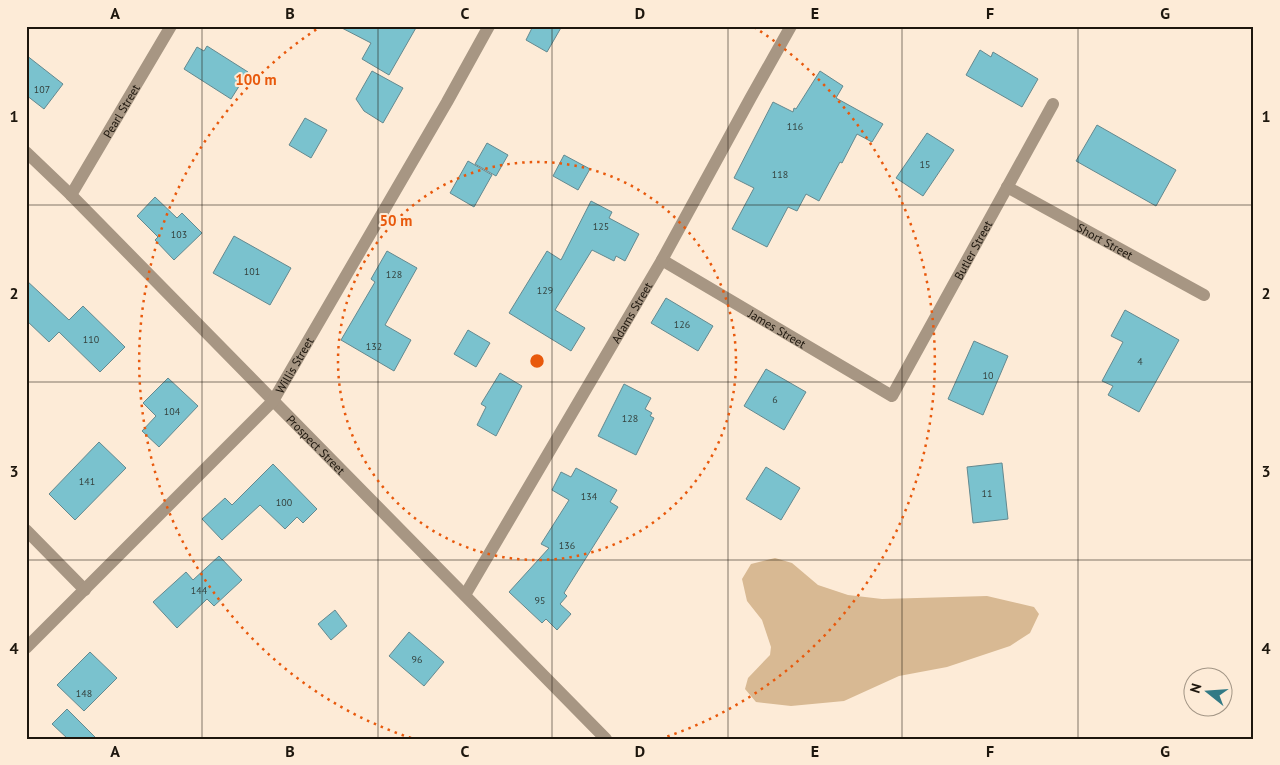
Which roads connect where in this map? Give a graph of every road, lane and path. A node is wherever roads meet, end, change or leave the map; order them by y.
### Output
1 (171, 26) edge
2 (489, 26) edge
3 (791, 26) edge
4 (1053, 104) dead end
5 (26, 152) edge
6 (1007, 187) junction
7 (71, 195) junction
8 (662, 260) junction
9 (1204, 295) dead end
10 (892, 396) joint
11 (273, 400) junction
12 (26, 530) edge
13 (85, 590) junction
14 (465, 595) junction
15 (26, 648) edge
16 (606, 739) edge

1 - 7 street, Pearl Street
2 - 11 street, Willis Street
3 - 8 street, Adams Street
4 - 6 street, Butler Street
5 - 7 street, Prospect Street
6 - 9 street, Short Street
6 - 10 street, Butler Street
7 - 11 street, Prospect Street
8 - 10 street, James Street
8 - 14 street, Adams Street
11 - 13 street, Willis Street
11 - 14 street, Prospect Street
12 - 13 street
13 - 15 street, Willis Street
14 - 16 street, Prospect Street

